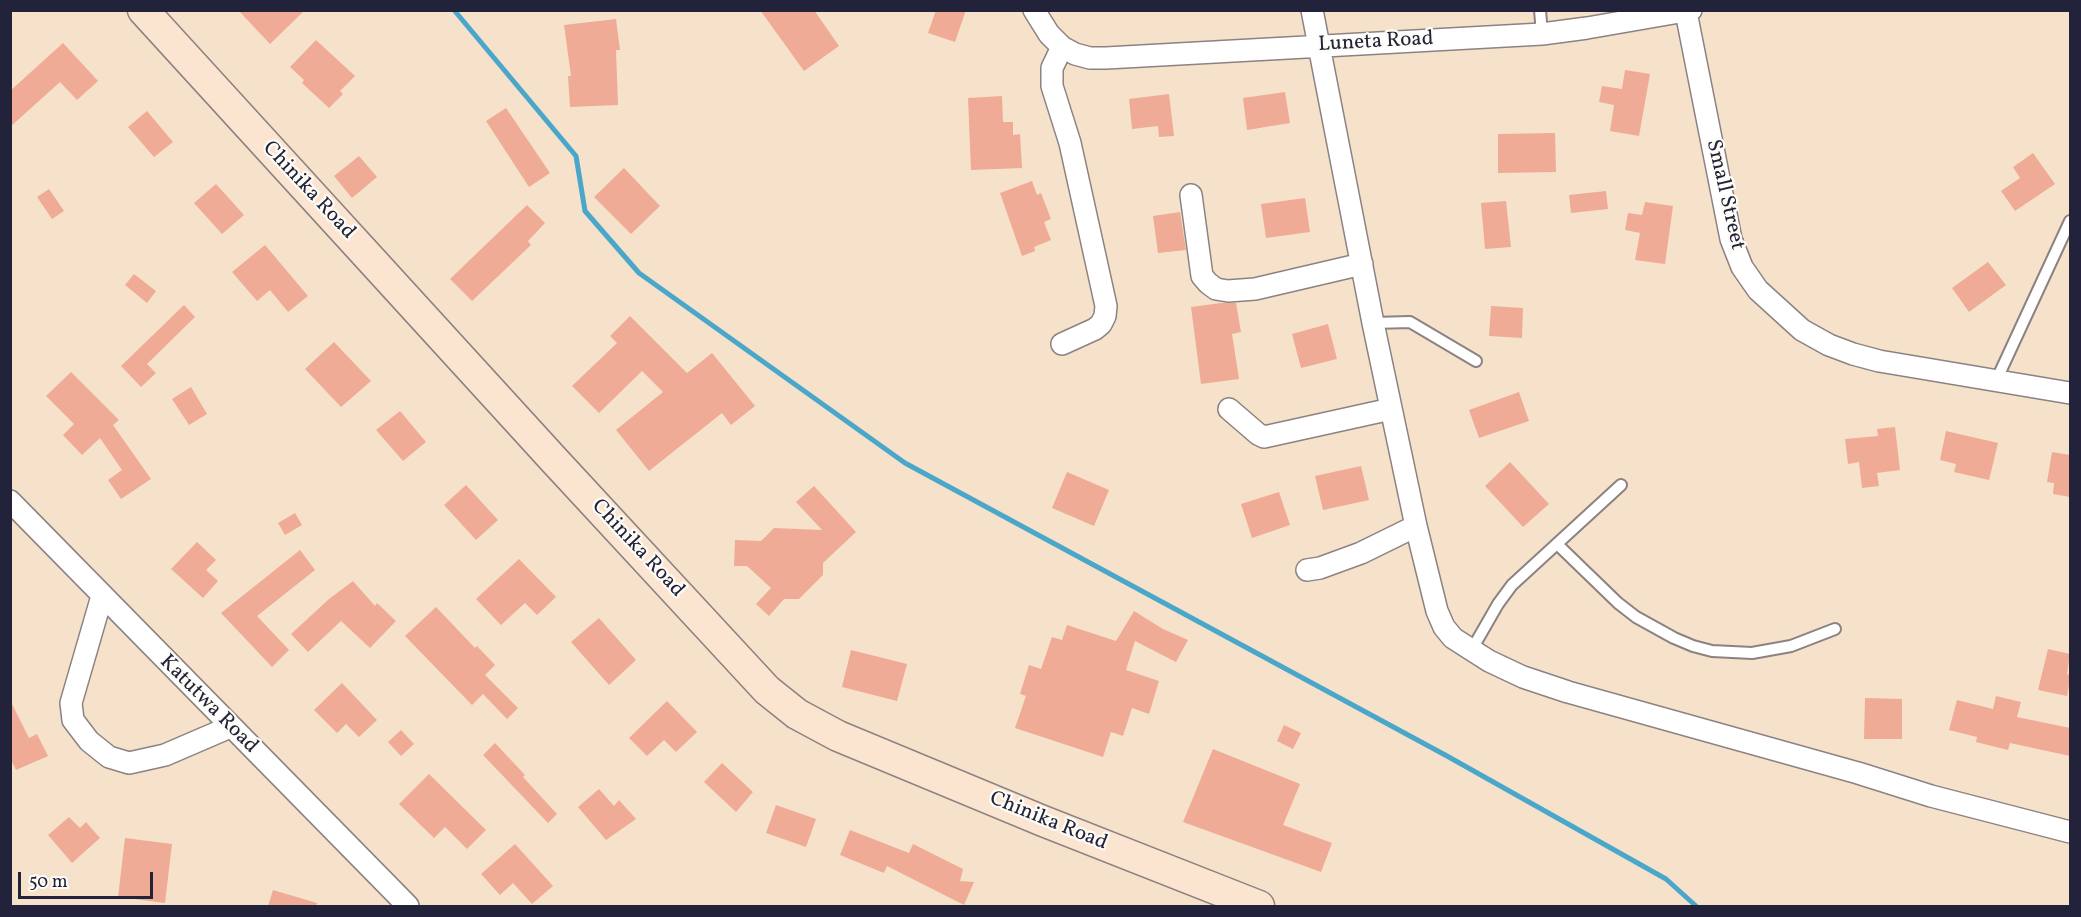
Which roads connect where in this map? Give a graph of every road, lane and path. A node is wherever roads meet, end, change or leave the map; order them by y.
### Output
1 (143, 10) edge
2 (1034, 10) edge
3 (1312, 10) edge
4 (1540, 10) edge
5 (1688, 11) edge
6 (1542, 34) junction
7 (1320, 46) junction
8 (1062, 47) junction
9 (1191, 195) dead end
10 (2070, 221) edge
11 (1362, 264) junction
12 (1373, 323) junction
13 (1062, 344) dead end
14 (1476, 361) dead end
15 (1996, 381) junction
16 (2070, 393) edge
17 (1229, 409) dead end
18 (1391, 409) junction
19 (1621, 485) dead end
20 (10, 501) edge
21 (1416, 526) junction
22 (1557, 544) junction
23 (1307, 570) dead end
24 (102, 596) junction
25 (1835, 629) dead end
26 (1471, 651) junction
27 (230, 727) junction
28 (2070, 832) edge
29 (408, 906) edge
30 (1259, 906) edge

1 - 30 main road, Chinika Road
2 - 8 street
3 - 7 street
4 - 6 lane
5 - 6 street, Luneta Road
5 - 15 street, Small Street
6 - 7 street, Luneta Road
7 - 8 street, Luneta Road
7 - 11 street
8 - 13 street
9 - 11 street
10 - 15 lane
11 - 12 street
12 - 14 lane
12 - 18 street
15 - 16 street, Small Street
17 - 18 street
18 - 21 street
19 - 22 lane
20 - 24 street, Katutwa Road
21 - 23 street
21 - 26 street
22 - 25 lane
22 - 26 lane
24 - 27 street, Katutwa Road
24 - 27 street
26 - 28 street
27 - 29 street, Katutwa Road

